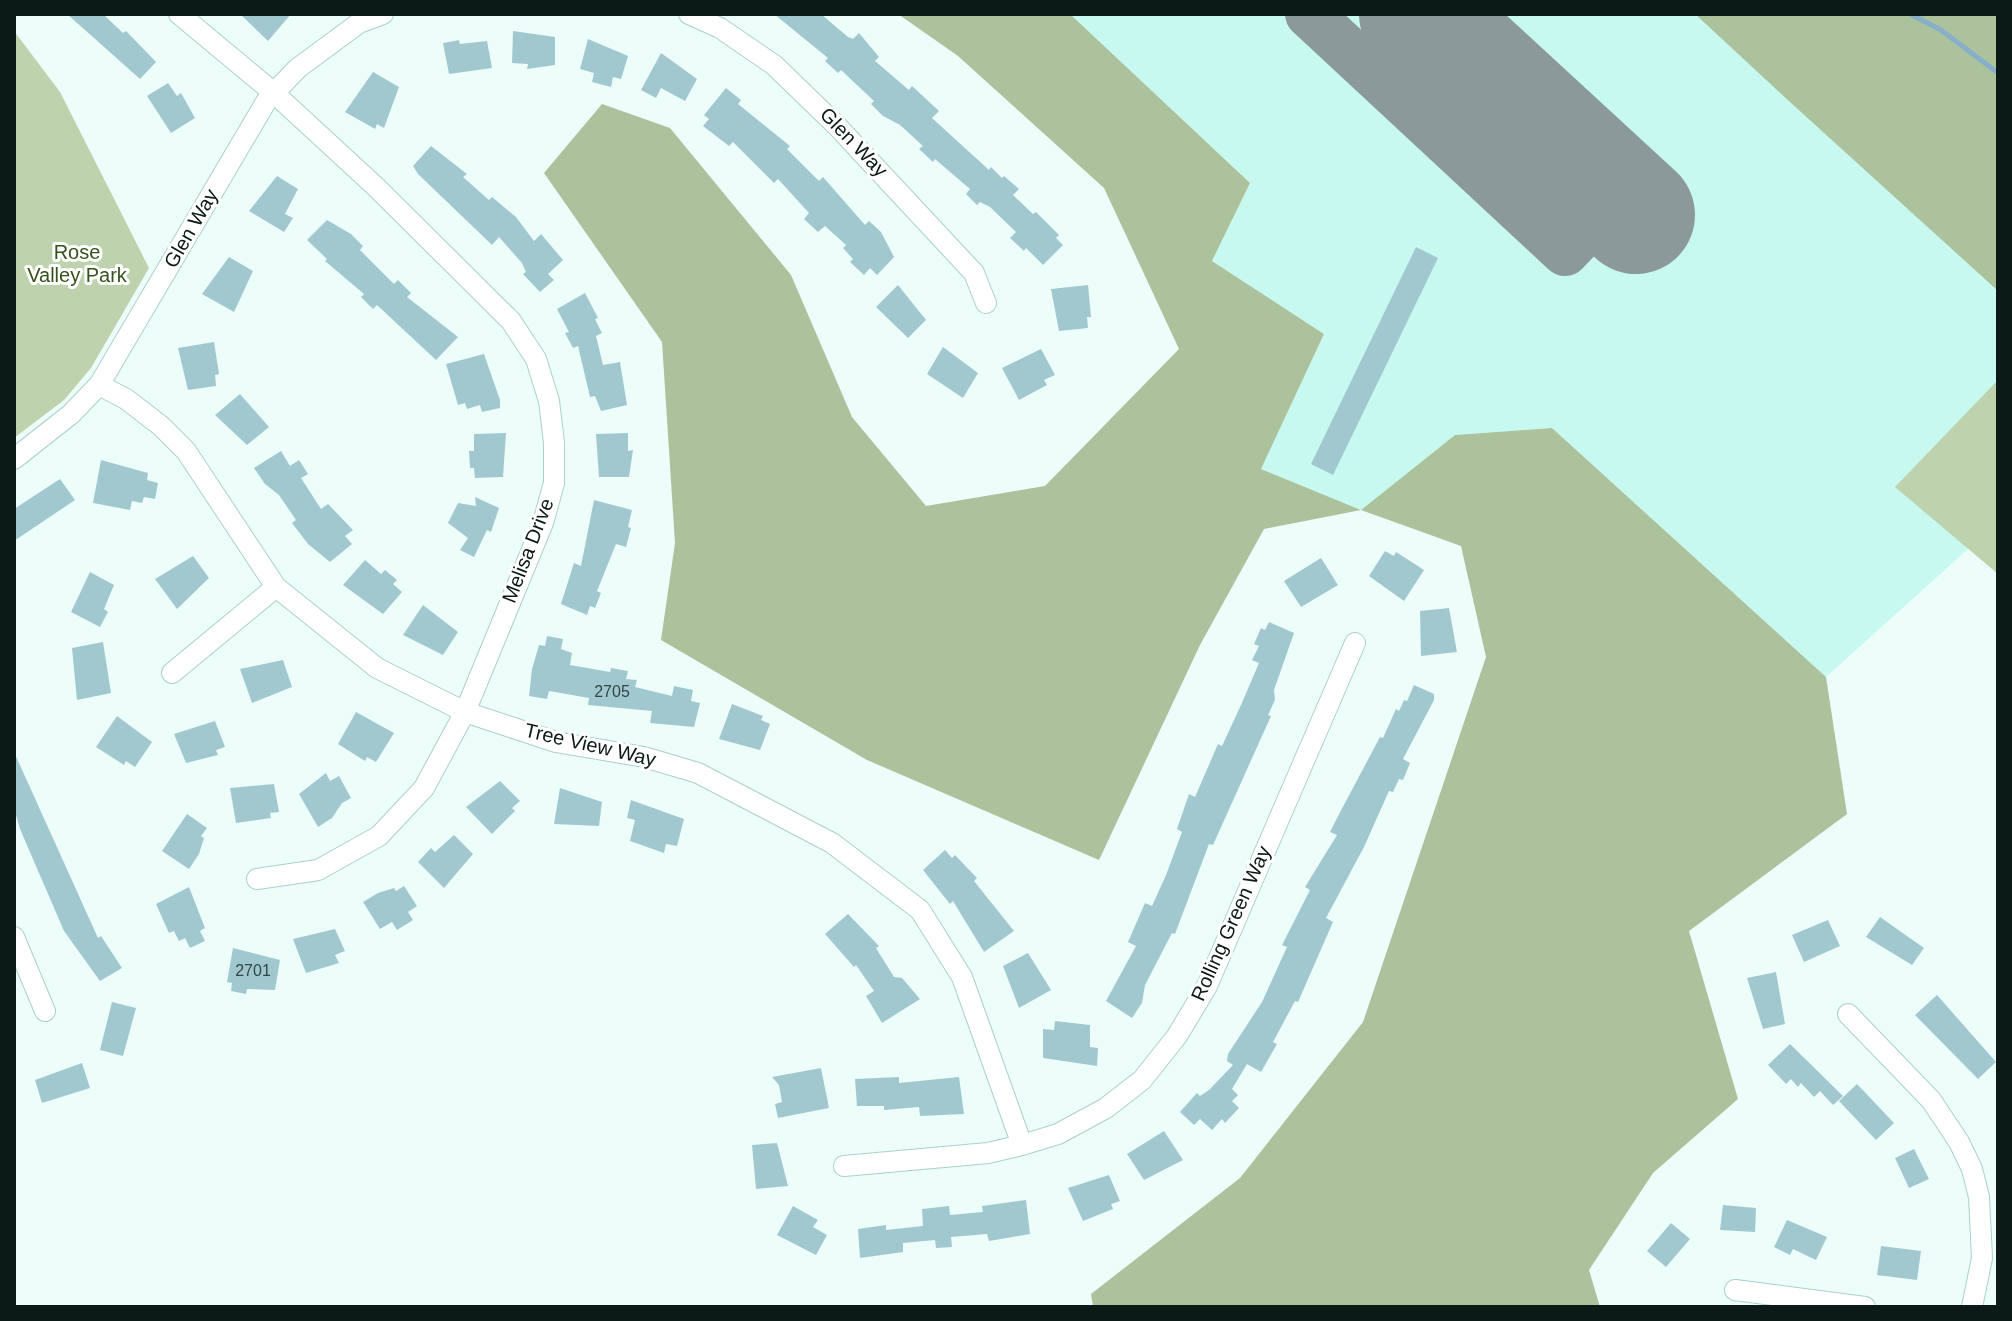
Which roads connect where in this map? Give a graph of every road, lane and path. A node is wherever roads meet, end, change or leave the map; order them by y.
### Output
1 (179, 14) edge
2 (383, 14) edge
3 (689, 14) edge
4 (274, 93) junction
5 (986, 303) dead end
6 (99, 385) junction
7 (14, 459) edge
8 (276, 587) junction
9 (1355, 643) dead end
10 (172, 673) dead end
11 (465, 712) junction
12 (257, 879) dead end
13 (14, 937) edge
14 (45, 1011) dead end
15 (1848, 1014) dead end
16 (1022, 1145) junction
17 (844, 1166) dead end
18 (1735, 1290) dead end
19 (1865, 1307) edge
20 (1972, 1307) edge

1 - 4 street, Melisa Drive
2 - 4 street, Glen Way
3 - 5 street, Glen Way
4 - 6 street, Glen Way
4 - 11 street, Melisa Drive
6 - 7 street, Glen Way
6 - 8 street, Tree View Way
8 - 10 street
8 - 11 street, Tree View Way
9 - 16 street, Rolling Green Way
11 - 12 street, Melisa Drive
11 - 16 street, Tree View Way
13 - 14 street
15 - 20 street
16 - 17 street, Rolling Green Way
18 - 19 street

